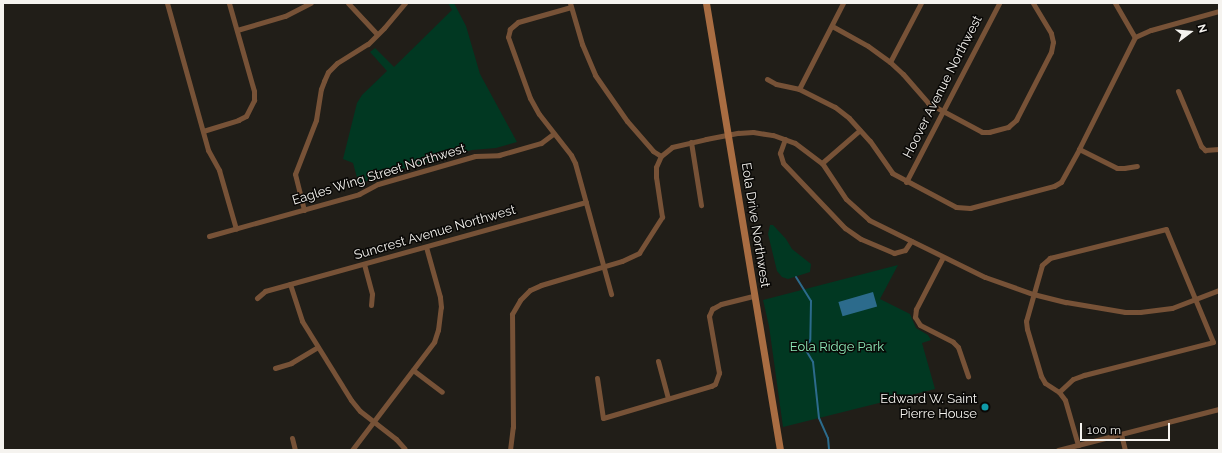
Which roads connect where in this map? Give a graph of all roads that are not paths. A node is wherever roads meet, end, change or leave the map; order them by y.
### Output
1 (167, 3) edge
2 (229, 3) edge
3 (311, 3) edge
4 (348, 3) edge
5 (404, 3) edge
6 (706, 3) edge
7 (844, 3) edge
8 (921, 3) edge
9 (999, 3) edge
10 (1033, 3) edge
11 (1115, 3) edge
12 (570, 5) edge
13 (1219, 11) edge
14 (832, 26) junction
15 (237, 30) junction
16 (377, 34) junction
17 (1135, 37) junction
18 (890, 62) junction
19 (767, 79) dead end
20 (799, 89) junction
21 (1178, 91) dead end
22 (943, 112) junction
23 (860, 130) junction
24 (203, 131) junction
25 (553, 134) junction
26 (729, 134) junction
27 (785, 139) junction
28 (690, 142) junction
29 (1079, 149) junction
30 (1219, 149) edge
31 (661, 156) junction
32 (822, 163) junction
33 (1137, 166) dead end
34 (906, 182) junction
35 (586, 202) junction
36 (701, 205) dead end
37 (304, 210) junction
38 (236, 229) junction
39 (209, 236) dead end
40 (911, 241) junction
41 (426, 247) junction
42 (943, 257) junction
43 (364, 264) junction
44 (603, 267) junction
45 (290, 284) junction
46 (1219, 290) edge
47 (611, 294) dead end
48 (1034, 294) junction
49 (754, 296) junction
50 (257, 298) dead end
51 (1196, 299) junction
52 (372, 305) dead end
53 (318, 347) junction
54 (658, 361) dead end
55 (275, 368) dead end
56 (413, 370) junction
57 (968, 376) dead end
58 (597, 378) dead end
59 (442, 392) dead end
60 (1059, 392) junction
61 (668, 398) junction
62 (1219, 409) edge
63 (374, 422) junction
64 (1121, 434) junction
65 (292, 438) dead end
66 (1078, 445) junction
67 (405, 449) dead end
68 (295, 450) edge
69 (352, 450) edge
70 (510, 450) edge
71 (780, 450) edge
72 (1058, 450) edge
73 (1125, 450) edge

1 - 24 street
2 - 15 street
3 - 15 street
4 - 16 street
5 - 16 street
6 - 26 main road, Eola Drive Northwest
7 - 14 street
8 - 18 street
9 - 22 street, Hoover Avenue Northwest
10 - 22 street
11 - 17 street
12 - 25 street
12 - 31 street
13 - 17 street
14 - 18 street
14 - 20 street
15 - 24 street
16 - 37 street
17 - 29 street
18 - 22 street
19 - 20 street
20 - 23 street
21 - 30 street
22 - 34 street, Hoover Avenue Northwest
23 - 32 street
23 - 34 street
24 - 38 street
25 - 35 street
25 - 37 street, Eagles Wing Street Northwest
26 - 27 street
26 - 28 street
26 - 49 main road, Eola Drive Northwest
27 - 32 street
27 - 40 street
28 - 31 street
28 - 36 street
29 - 33 street
29 - 34 street
31 - 44 street
32 - 40 street
35 - 41 street, Suncrest Avenue Northwest
35 - 44 street
37 - 38 street, Eagles Wing Street Northwest
38 - 39 street, Eagles Wing Street Northwest
40 - 42 street
41 - 43 street, Suncrest Avenue Northwest
41 - 56 street
42 - 48 street
42 - 57 street
43 - 45 street, Suncrest Avenue Northwest
43 - 52 street
44 - 47 street
44 - 70 street
45 - 50 street, Suncrest Avenue Northwest
45 - 53 street
46 - 51 street
48 - 51 street
48 - 51 street
48 - 60 street
49 - 61 street
49 - 71 main road, Eola Drive Northwest
51 - 60 street
53 - 55 street
53 - 63 street
54 - 61 street
56 - 59 street
56 - 63 street
58 - 61 street
60 - 66 street
62 - 64 street
63 - 67 street
63 - 69 street
64 - 66 street
64 - 73 street
65 - 68 street
66 - 72 street

